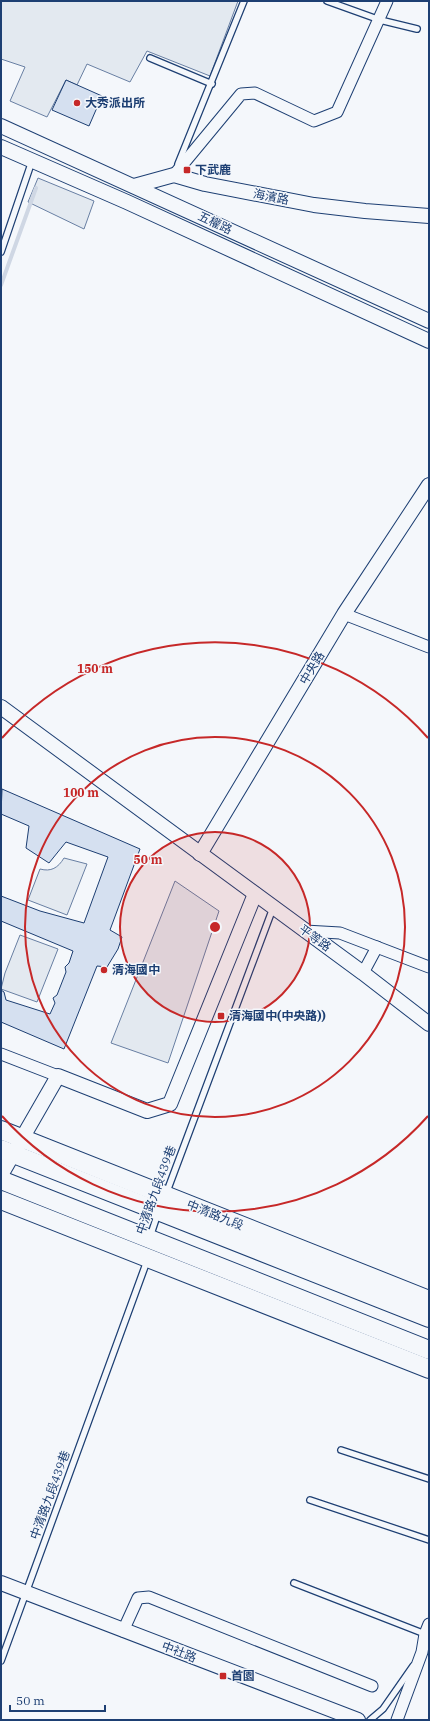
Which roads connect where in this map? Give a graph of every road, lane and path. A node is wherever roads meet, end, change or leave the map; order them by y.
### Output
1 (244, 1) edge
2 (327, 1) edge
3 (388, 1) edge
4 (344, 4) edge
5 (380, 20) junction
6 (417, 29) dead end
7 (150, 58) dead end
8 (212, 84) junction
9 (1, 126) edge
10 (1, 147) edge
11 (32, 161) junction
12 (174, 175) junction
13 (134, 186) junction
14 (127, 202) junction
15 (429, 216) edge
16 (1, 252) edge
17 (429, 320) edge
18 (429, 341) edge
19 (429, 485) edge
20 (344, 614) junction
21 (429, 647) edge
22 (1, 707) edge
23 (200, 854) junction
24 (255, 894) junction
25 (273, 908) junction
26 (305, 931) junction
27 (377, 947) junction
28 (429, 967) edge
29 (363, 973) junction
30 (429, 1024) edge
31 (1, 1054) edge
32 (58, 1076) junction
33 (1, 1130) edge
34 (23, 1138) junction
35 (7, 1151) edge
36 (1, 1175) edge
37 (1, 1180) edge
38 (1, 1200) edge
39 (162, 1204) junction
40 (148, 1249) junction
41 (429, 1300) edge
42 (429, 1318) edge
43 (429, 1350) edge
44 (429, 1368) edge
45 (341, 1450) dead end
46 (429, 1479) edge
47 (310, 1500) dead end
48 (429, 1540) edge
49 (1, 1583) edge
50 (294, 1583) dead end
51 (25, 1593) junction
52 (427, 1629) edge
53 (123, 1631) junction
54 (425, 1654) edge
55 (1, 1661) edge
56 (372, 1686) dead end
57 (358, 1720) edge
58 (370, 1720) edge
59 (397, 1720) edge

1 - 8 lane
2 - 4 lane
3 - 5 street
4 - 5 lane
5 - 6 lane
5 - 12 street
7 - 8 lane
8 - 12 lane
9 - 13 street, 五權路
10 - 11 street, 五權路
11 - 14 street, 五權路
11 - 16 lane
12 - 13 street
12 - 15 street, 海濱路
13 - 14 street
13 - 17 street, 五權路
14 - 18 street, 五權路
19 - 20 street, 中央路
20 - 21 street
20 - 23 street, 中央路
22 - 23 street, 平等路
23 - 24 street, 平等路
24 - 25 street, 平等路
24 - 32 street
25 - 26 street, 平等路
25 - 39 lane, 中清路九段439巷
26 - 27 street
26 - 29 street, 平等路
27 - 28 street
27 - 29 street
29 - 30 street, 平等路
31 - 32 street
32 - 34 street
33 - 34 main road, 中清路九段
34 - 35 street
34 - 39 main road, 中清路九段
35 - 36 street
35 - 39 main road, 中清路九段
37 - 40 main road
38 - 40 main road
39 - 40 lane, 中清路九段439巷
39 - 41 main road, 中清路九段
39 - 42 main road, 中清路九段
40 - 43 main road
40 - 44 main road
40 - 51 lane, 中清路九段439巷
45 - 46 lane
47 - 48 lane
49 - 51 street, 中社路
50 - 52 lane
51 - 53 street, 中社路
51 - 55 lane, 中清路九段439巷
52 - 54 street
53 - 56 street
53 - 57 street, 中社路
54 - 58 lane
54 - 59 street

